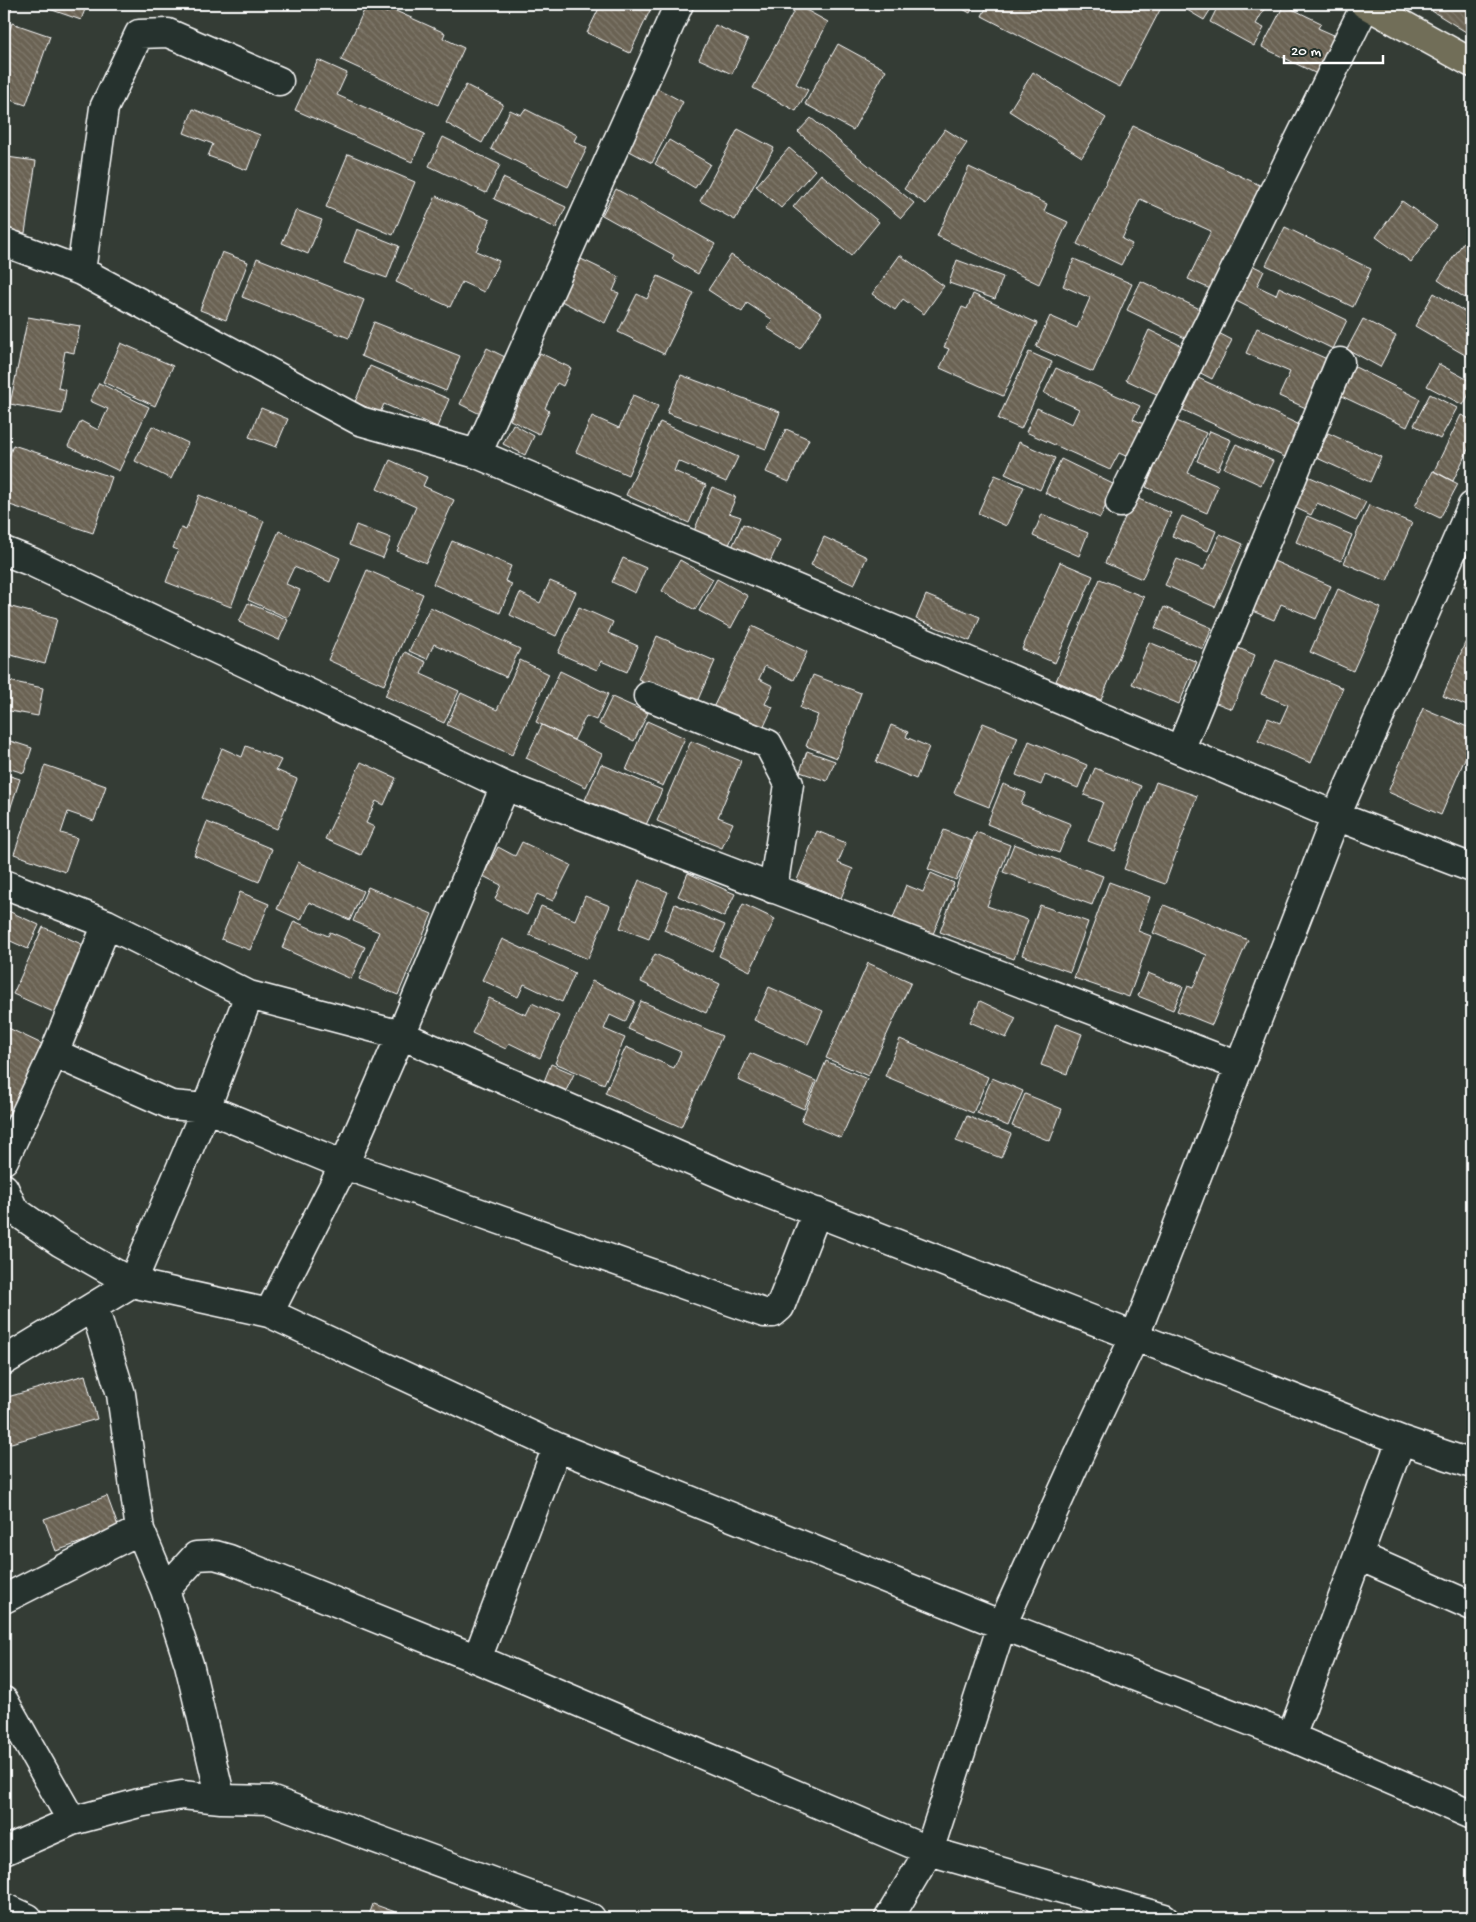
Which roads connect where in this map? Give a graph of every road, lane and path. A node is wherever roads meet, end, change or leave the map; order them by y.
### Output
1 (679, 4) edge
2 (1365, 4) edge
3 (1472, 63) edge
4 (279, 81) dead end
5 (4, 242) edge
6 (81, 271) junction
7 (1340, 362) dead end
8 (477, 454) junction
9 (1120, 503) dead end
10 (1472, 506) edge
11 (4, 551) edge
12 (648, 696) dead end
13 (1180, 750) junction
14 (505, 786) junction
15 (1336, 816) junction
16 (1472, 868) edge
17 (4, 884) edge
18 (773, 888) junction
19 (107, 924) junction
20 (249, 995) junction
21 (401, 1036) junction
22 (54, 1053) junction
23 (1239, 1066) junction
24 (206, 1108) junction
25 (4, 1160) edge
26 (344, 1164) junction
27 (4, 1188) edge
28 (817, 1212) junction
29 (132, 1283) junction
30 (94, 1307) junction
31 (269, 1313) junction
32 (1135, 1336) junction
33 (4, 1361) edge
34 (1402, 1440) junction
35 (557, 1447) junction
36 (1472, 1464) edge
37 (140, 1530) junction
38 (1359, 1556) junction
39 (165, 1590) junction
40 (4, 1599) edge
41 (1472, 1606) edge
42 (1002, 1625) junction
43 (478, 1659) junction
44 (4, 1701) edge
45 (1291, 1737) junction
46 (221, 1799) junction
47 (1472, 1815) edge
48 (72, 1821) junction
49 (4, 1851) edge
50 (929, 1851) junction
51 (4, 1907) edge
52 (28, 1918) edge
53 (591, 1918) edge
54 (889, 1918) edge
55 (1164, 1918) edge

1 - 8 street
2 - 3 main road
2 - 9 street
4 - 6 street
5 - 6 street
6 - 8 street
7 - 13 street
8 - 13 street
10 - 15 street
11 - 14 street
12 - 18 street
13 - 15 street
14 - 18 street
14 - 21 street
15 - 16 street
15 - 23 street
17 - 19 street
18 - 23 street
19 - 20 street
19 - 22 street
20 - 21 street
20 - 24 street
21 - 26 street
21 - 28 street
22 - 24 street
22 - 25 street
23 - 32 street
24 - 26 street
24 - 29 street
26 - 28 street
26 - 31 street
27 - 29 street
28 - 32 street
29 - 30 street
29 - 31 street
30 - 33 street
30 - 37 street
31 - 35 street
32 - 34 street
32 - 42 street
34 - 36 street
34 - 38 street
35 - 42 street
35 - 43 street
37 - 39 street
37 - 40 street
38 - 41 street
38 - 45 street
39 - 43 street
39 - 46 street
42 - 45 street
42 - 50 street
43 - 50 street
44 - 48 street
45 - 47 street
46 - 48 street
46 - 53 street
48 - 49 street
50 - 54 street
50 - 55 street
51 - 52 street

